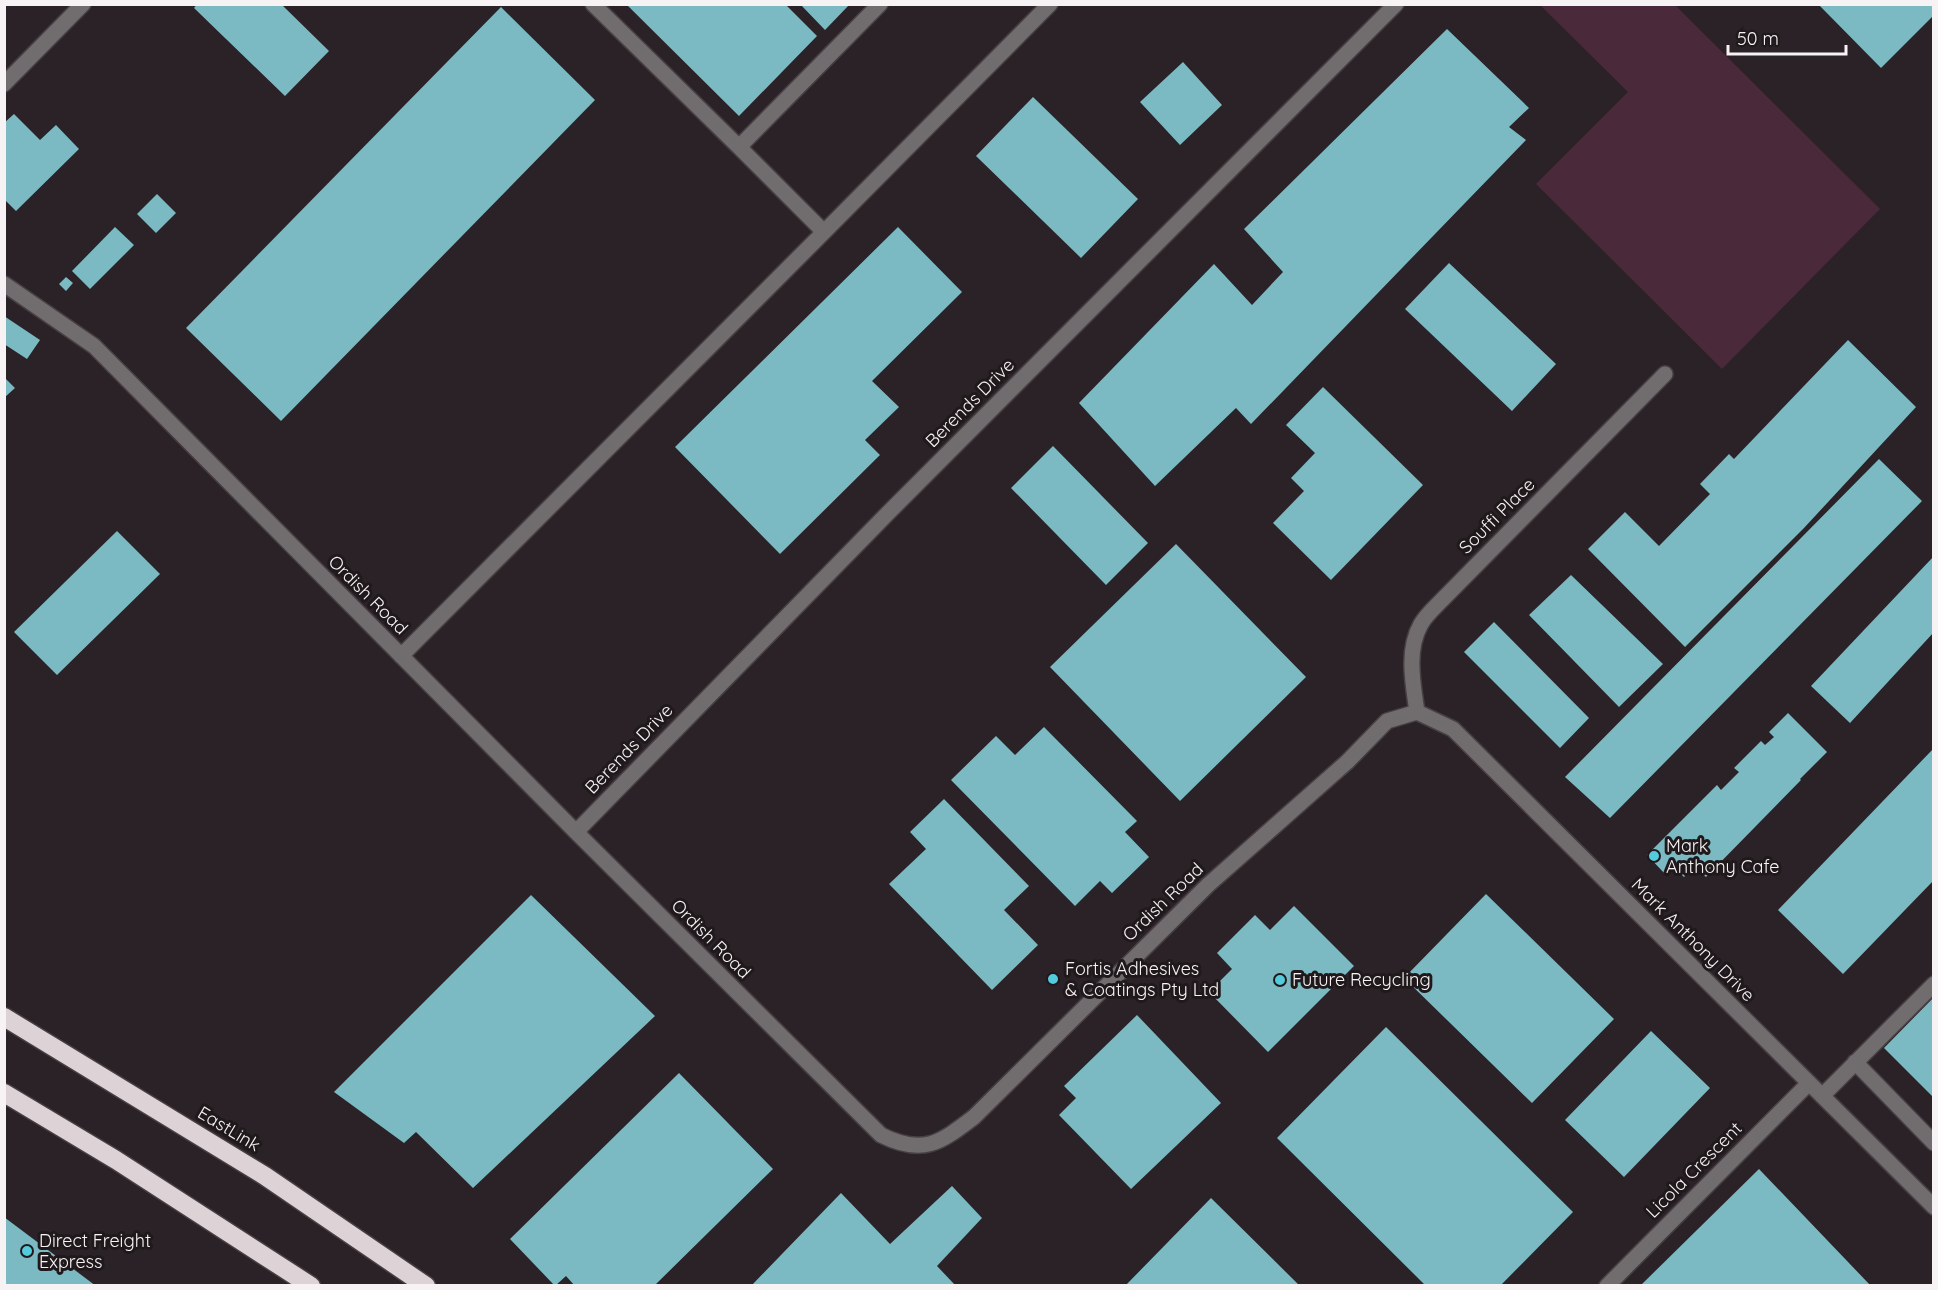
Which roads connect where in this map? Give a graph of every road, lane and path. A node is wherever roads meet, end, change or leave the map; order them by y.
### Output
1 (83, 4) edge
2 (593, 4) edge
3 (880, 4) edge
4 (1050, 4) edge
5 (1396, 4) edge
6 (7, 76) edge
7 (739, 147) junction
8 (824, 231) junction
9 (4, 284) edge
10 (1665, 374) dead end
11 (401, 656) junction
12 (1417, 712) junction
13 (576, 832) junction
14 (1934, 984) edge
15 (4, 1017) edge
16 (1855, 1062) junction
17 (1809, 1083) junction
18 (4, 1093) edge
19 (1822, 1096) junction
20 (1934, 1143) edge
21 (1934, 1207) edge
22 (311, 1286) edge
23 (426, 1286) edge
24 (1607, 1286) edge

1 - 6 street
2 - 7 street
3 - 7 street
4 - 8 street
5 - 13 street, Berends Drive
7 - 8 street
8 - 11 street
9 - 11 street, Ordish Road
10 - 12 street, Souffi Place
11 - 13 street, Ordish Road
12 - 13 street, Ordish Road
12 - 17 street, Mark Anthony Drive
14 - 16 street
15 - 23 highway, EastLink
16 - 19 street
16 - 20 street
17 - 19 street, Mark Anthony Drive
17 - 24 street, Licola Crescent
18 - 22 highway
19 - 21 street, Mark Anthony Drive

